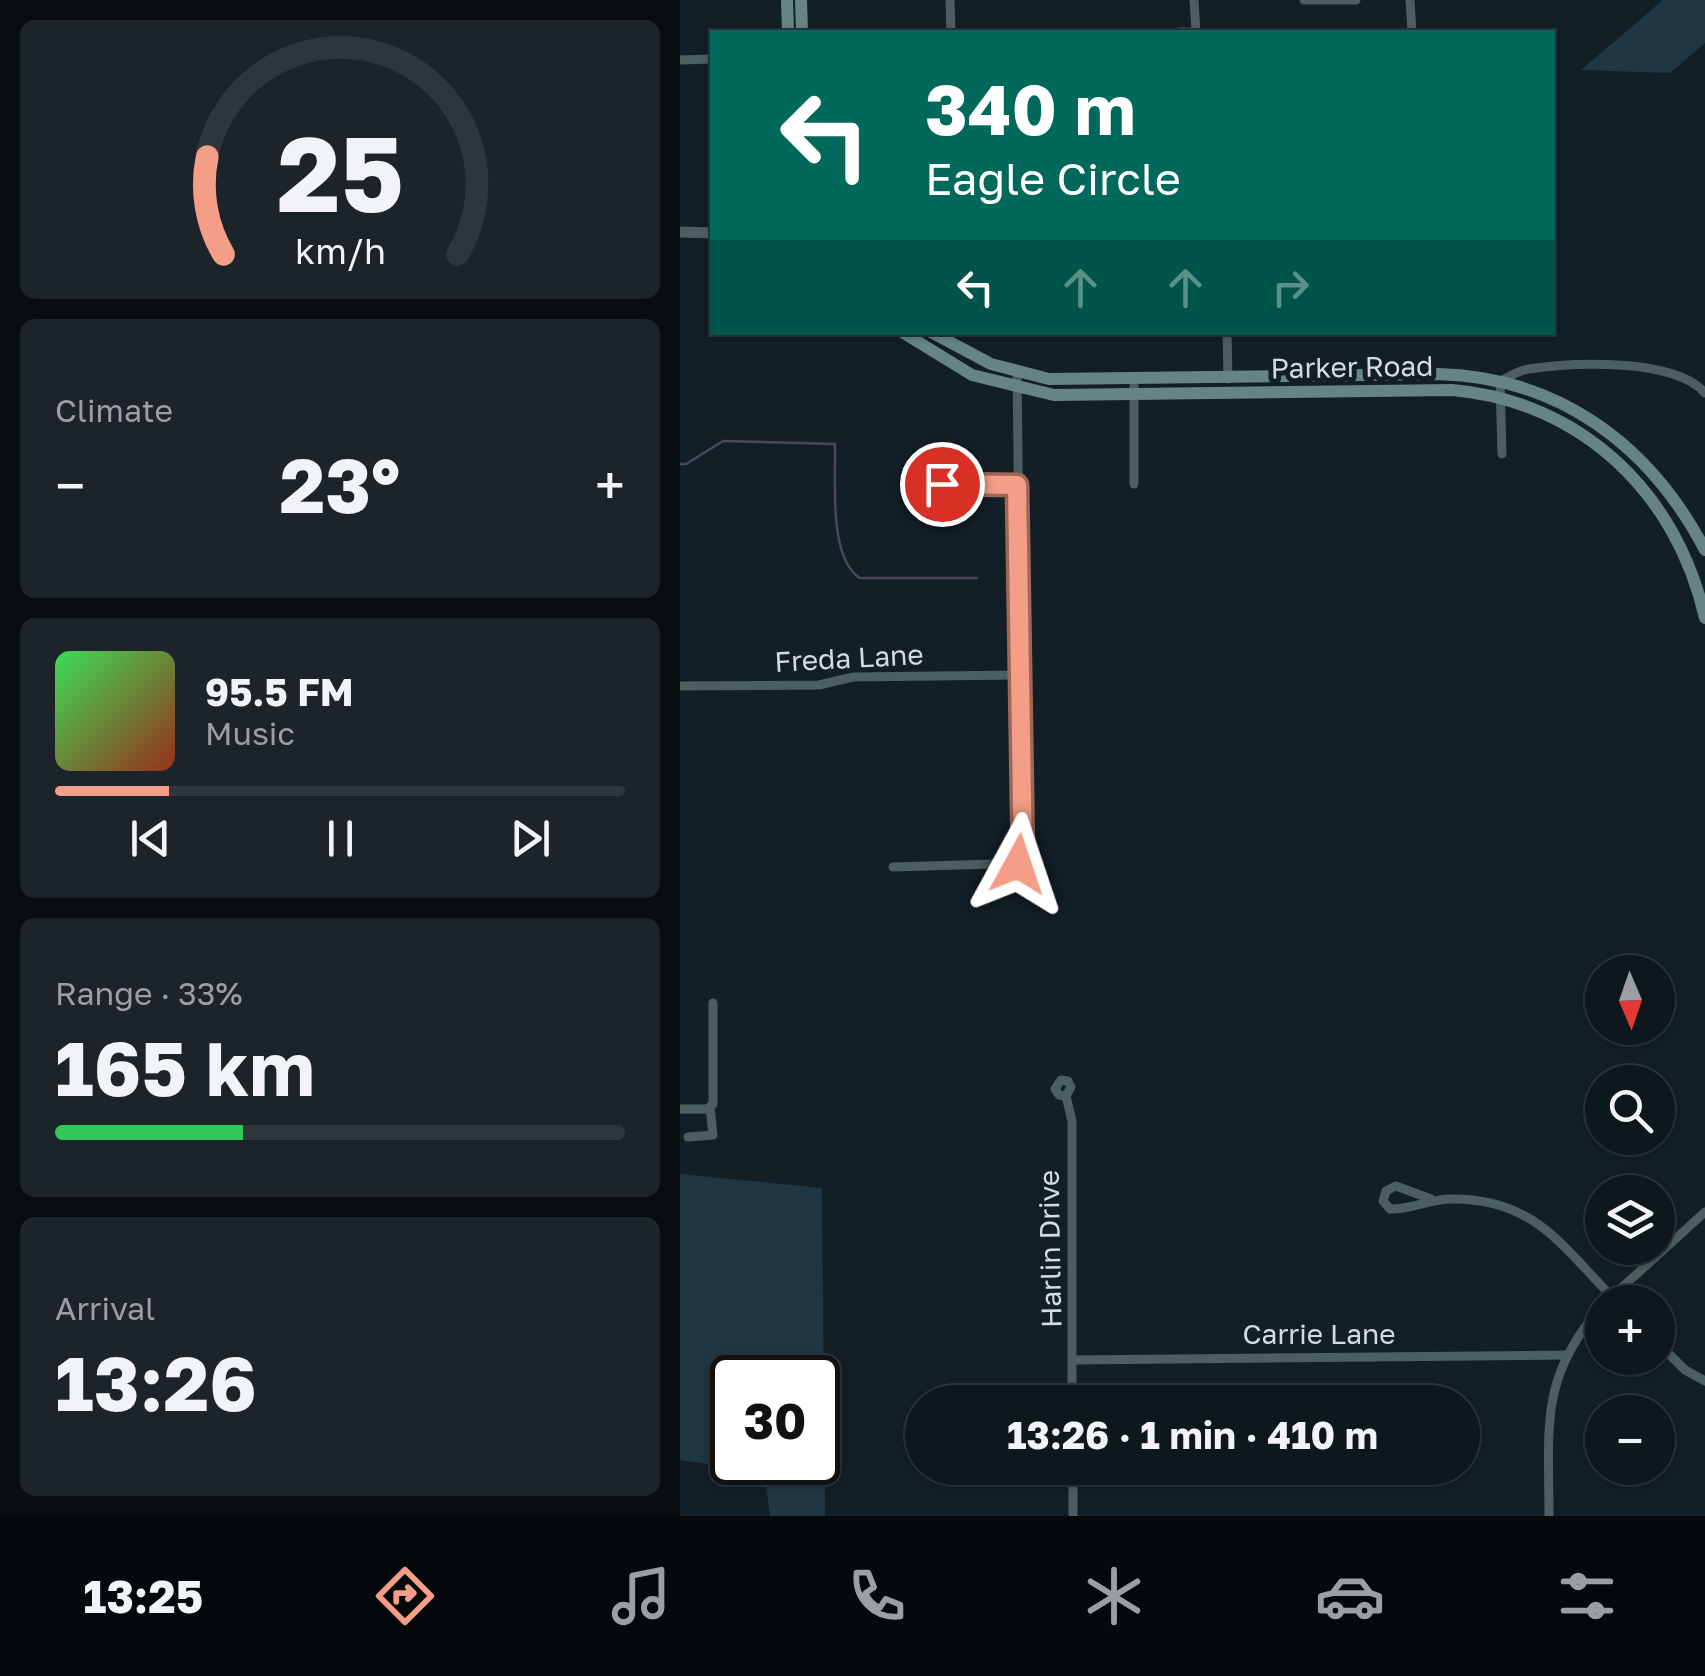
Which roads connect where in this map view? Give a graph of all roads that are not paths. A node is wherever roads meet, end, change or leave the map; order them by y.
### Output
1 (787, 0) edge
2 (800, 0) edge
3 (950, 0) edge
4 (1194, 0) edge
5 (1304, 0) edge
6 (1356, 0) edge
7 (1410, 0) edge
8 (788, 30) edge
9 (802, 30) edge
10 (951, 30) edge
11 (1196, 30) edge
12 (1412, 30) edge
13 (710, 59) edge
14 (680, 60) edge
15 (680, 232) edge
16 (710, 233) edge
17 (907, 335) edge
18 (936, 335) edge
19 (1227, 335) edge
20 (1017, 372) junction
21 (1228, 379) junction
22 (1134, 380) junction
23 (1500, 380) junction
24 (1017, 389) junction
25 (1705, 392) edge
26 (1135, 397) junction
27 (1500, 398) junction
28 (1502, 454) dead end
29 (942, 484) dead end
30 (1134, 484) dead end
31 (1017, 485) junction
32 (1705, 550) edge
33 (1705, 618) edge
34 (1020, 675) junction
35 (680, 686) edge
36 (893, 868) dead end
37 (712, 1003) dead end
38 (1066, 1096) dead end
39 (710, 1107) junction
40 (680, 1109) edge
41 (688, 1137) dead end
42 (1431, 1199) junction
43 (1705, 1212) edge
44 (1595, 1285) edge
45 (1627, 1285) edge
46 (1585, 1330) edge
47 (1565, 1354) junction
48 (1074, 1360) junction
49 (1675, 1360) edge
50 (1705, 1381) edge
51 (1073, 1385) edge
52 (1072, 1485) edge
53 (1073, 1516) edge
54 (1548, 1516) edge

1 - 8 main road
2 - 9 main road
3 - 10 street
4 - 11 street
5 - 6 street
7 - 12 street
13 - 14 street
15 - 16 street
17 - 24 main road, Parker Road
18 - 20 main road, Parker Road
19 - 21 street
20 - 22 main road, Parker Road
20 - 24 street
21 - 22 main road, Parker Road
21 - 23 main road, Parker Road
22 - 26 street
23 - 25 street
23 - 27 street
23 - 32 main road, Parker Road
24 - 26 main road, Parker Road
24 - 31 street
26 - 27 main road, Parker Road
26 - 30 street
27 - 28 street
27 - 33 main road, Parker Road
29 - 31 street
31 - 34 street
34 - 35 street, Freda Lane
34 - 36 street
37 - 39 street
38 - 48 street, Harlin Drive
39 - 40 street
39 - 41 street
42 - 42 street
42 - 44 street
43 - 45 street
46 - 47 street
47 - 48 street, Carrie Lane
47 - 54 street
48 - 51 street, Harlin Drive
49 - 50 street
52 - 53 street

